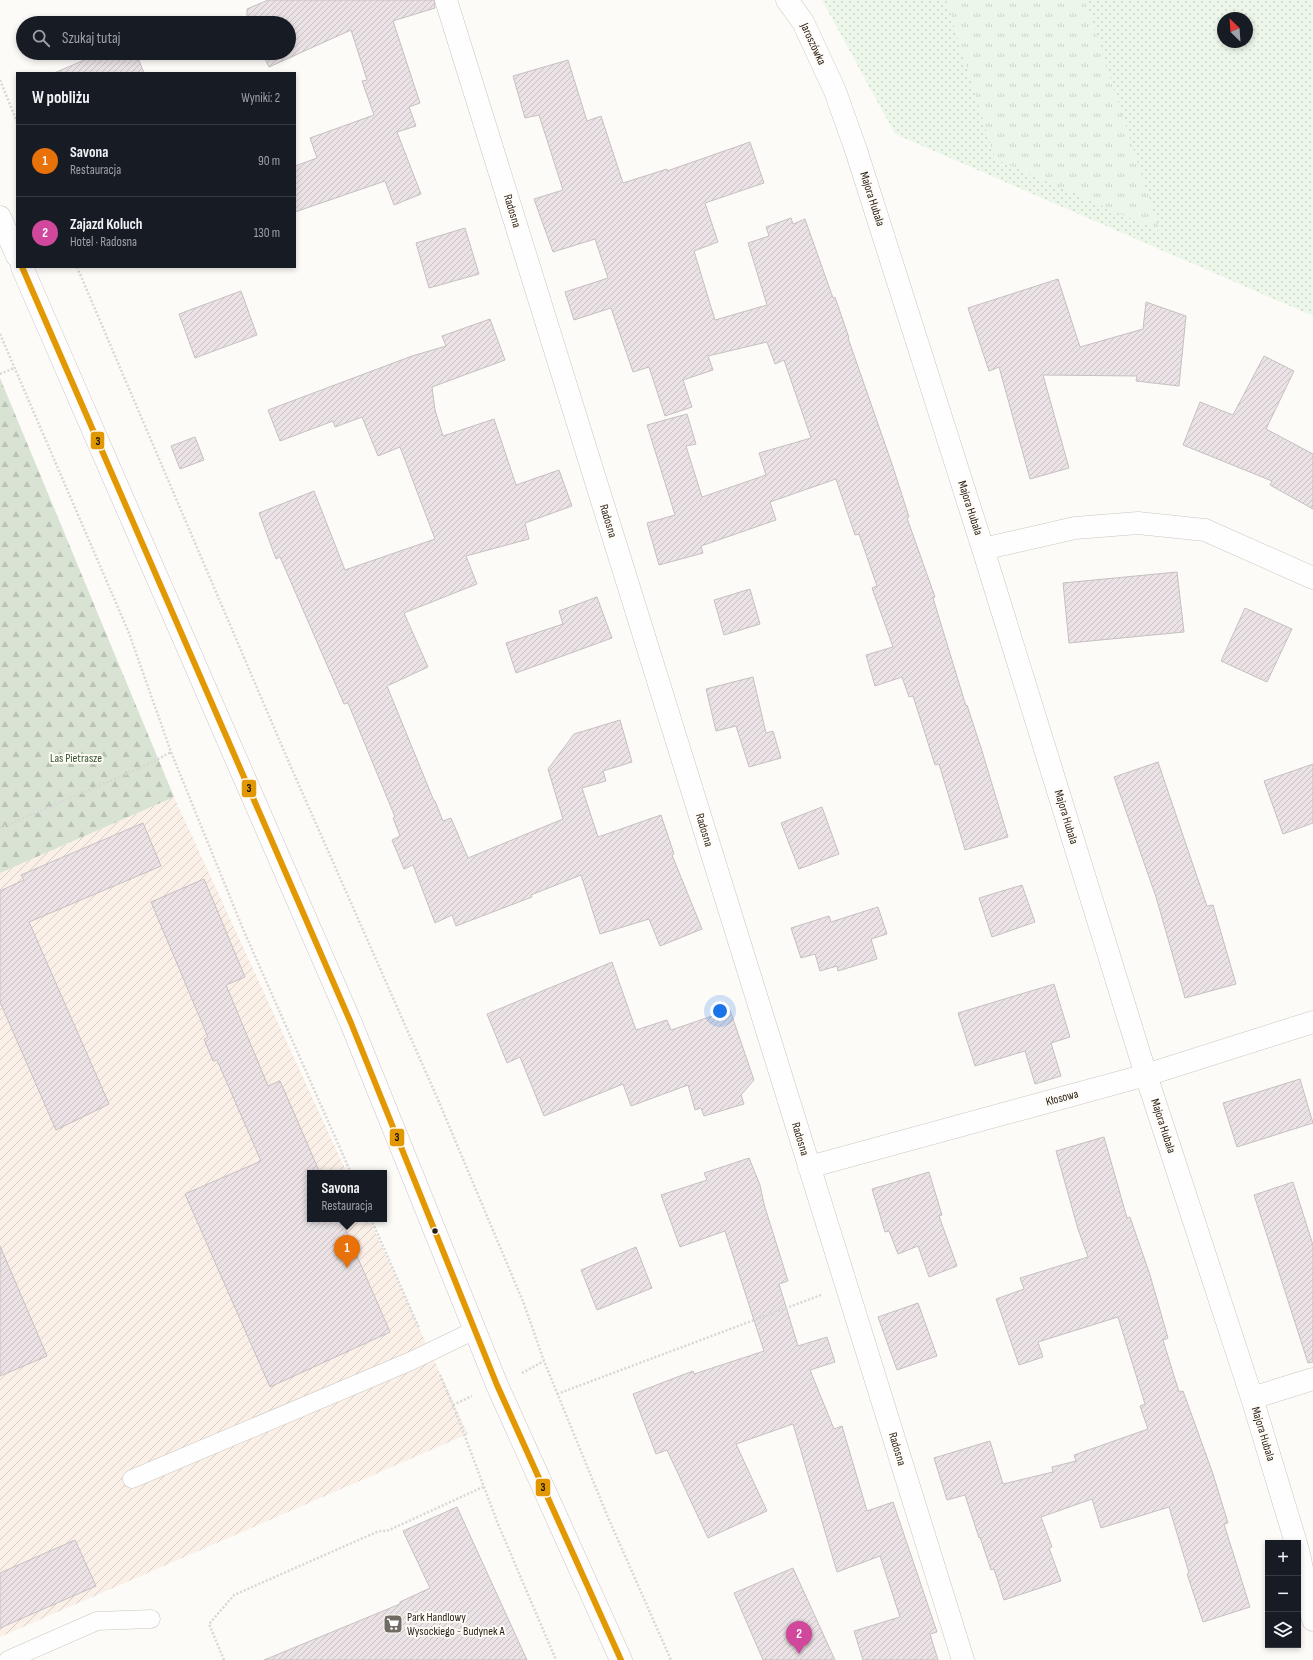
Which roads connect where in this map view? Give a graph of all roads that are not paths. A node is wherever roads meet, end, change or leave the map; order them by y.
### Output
1 (446, 0) edge
2 (787, 0) edge
3 (835, 91) joint
4 (0, 216) edge
5 (16, 254) edge
6 (22, 268) edge
7 (983, 549) junction
8 (1313, 578) edge
9 (1313, 1022) edge
10 (1146, 1075) junction
11 (809, 1167) junction
12 (475, 1330) junction
13 (1313, 1379) edge
14 (1252, 1398) junction
15 (132, 1479) dead end
16 (1295, 1540) edge
17 (1301, 1564) edge
18 (151, 1619) dead end
19 (1313, 1620) edge
20 (8, 1660) edge
21 (621, 1660) edge
22 (963, 1660) edge

1 - 11 street, Radosna
2 - 3 street, Jaroszówka
3 - 7 street, Majora Hubala
4 - 5 street
6 - 12 street
7 - 8 street
7 - 10 street, Majora Hubala
9 - 10 street, Kłosowa
10 - 11 street, Kłosowa
10 - 14 street, Majora Hubala
11 - 22 street, Radosna
12 - 15 lane
12 - 21 street
13 - 14 street
14 - 16 street, Majora Hubala
17 - 19 street
18 - 20 lane

